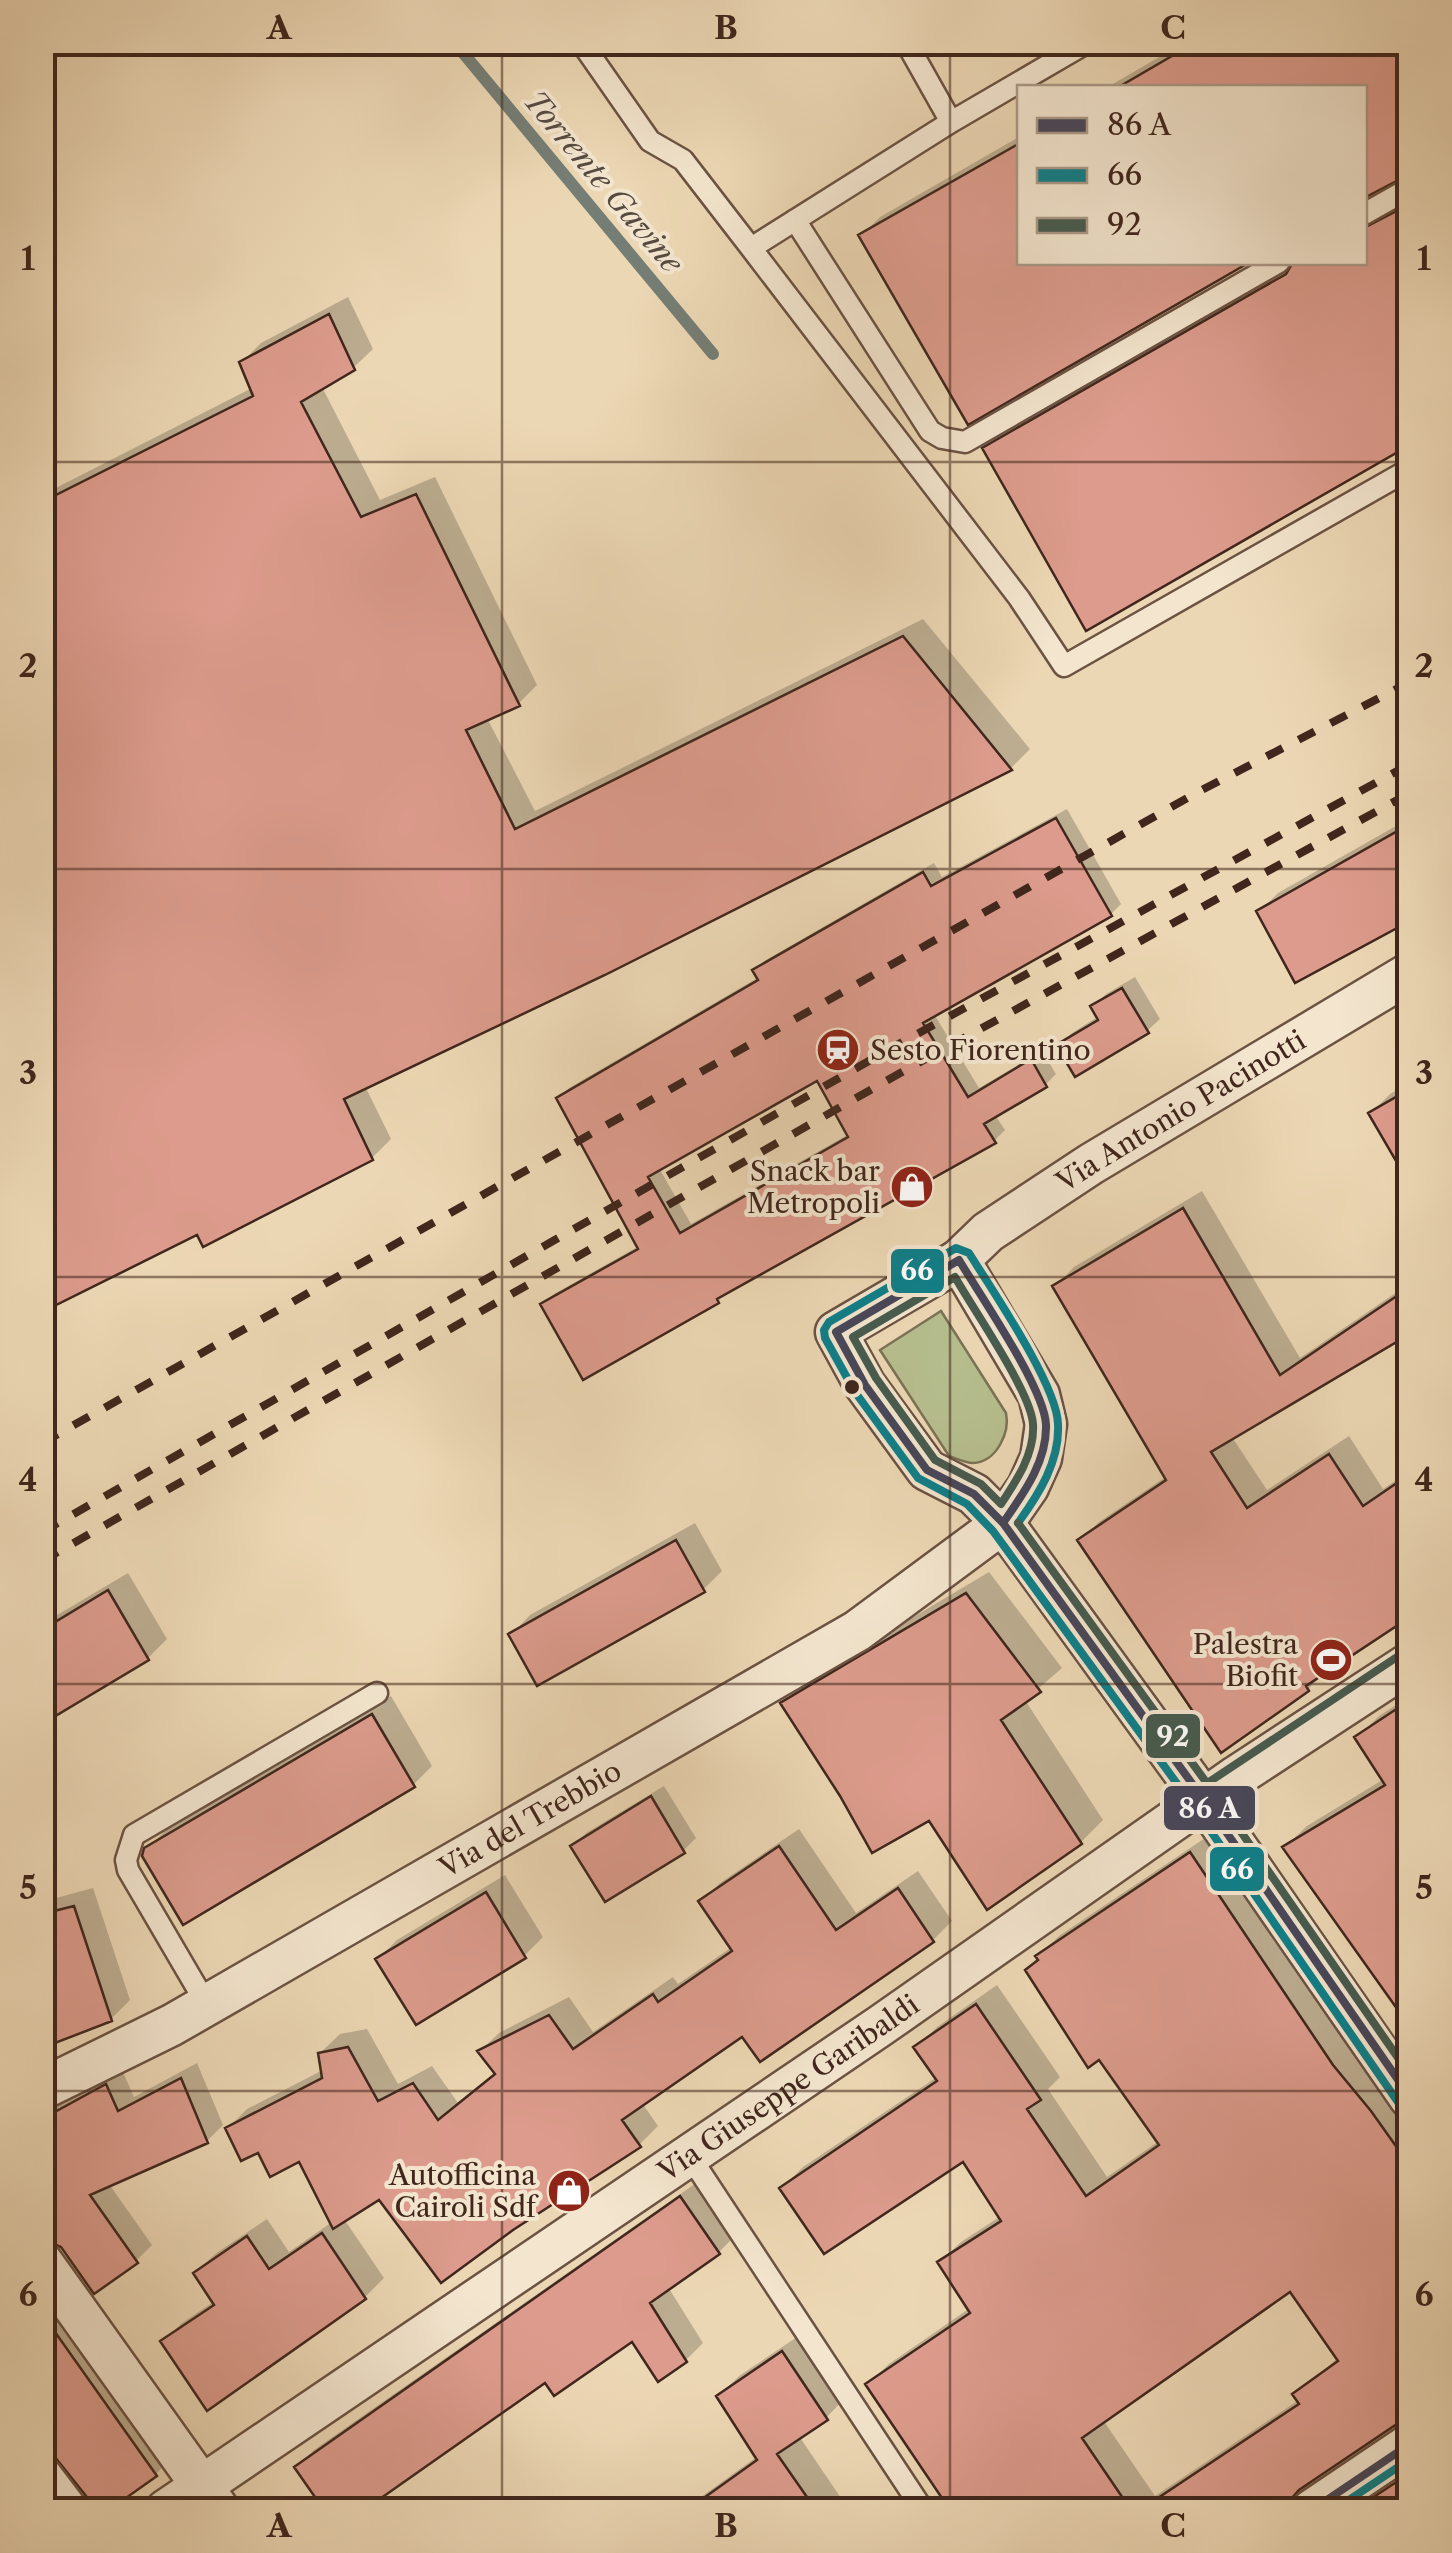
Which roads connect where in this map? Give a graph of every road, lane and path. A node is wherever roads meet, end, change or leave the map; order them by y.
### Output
1 (581, 42) edge
2 (906, 42) edge
3 (1088, 42) edge
4 (951, 122) junction
5 (1410, 188) edge
6 (1367, 212) edge
7 (795, 220) junction
8 (751, 248) junction
9 (1274, 265) edge
10 (1410, 469) edge
11 (1410, 973) edge
12 (959, 1260) junction
13 (1004, 1524) junction
14 (1410, 1663) edge
15 (377, 1693) dead end
16 (1204, 1800) junction
17 (207, 2005) junction
18 (42, 2089) edge
19 (1410, 2098) edge
20 (688, 2155) junction
21 (42, 2262) edge
22 (1410, 2444) edge
23 (42, 2477) edge
24 (210, 2497) edge
25 (67, 2510) edge
26 (166, 2510) edge
27 (923, 2510) edge
28 (1312, 2510) edge

1 - 8 lane
2 - 4 lane
3 - 4 lane
4 - 7 lane
5 - 6 lane
7 - 8 lane
7 - 9 lane
8 - 10 lane
11 - 12 street, Via Antonio Pacinotti
12 - 13 street
12 - 13 street, Via Antonio Pacinotti
13 - 16 street
13 - 17 street, Via del Trebbio
14 - 16 street, Via Giuseppe Garibaldi
15 - 17 lane
16 - 19 street
16 - 20 street, Via Giuseppe Garibaldi
17 - 18 street, Via del Trebbio
20 - 24 street, Via Giuseppe Garibaldi
20 - 27 lane
21 - 24 street
22 - 28 street
23 - 25 street
24 - 26 street, Via Giuseppe Garibaldi

